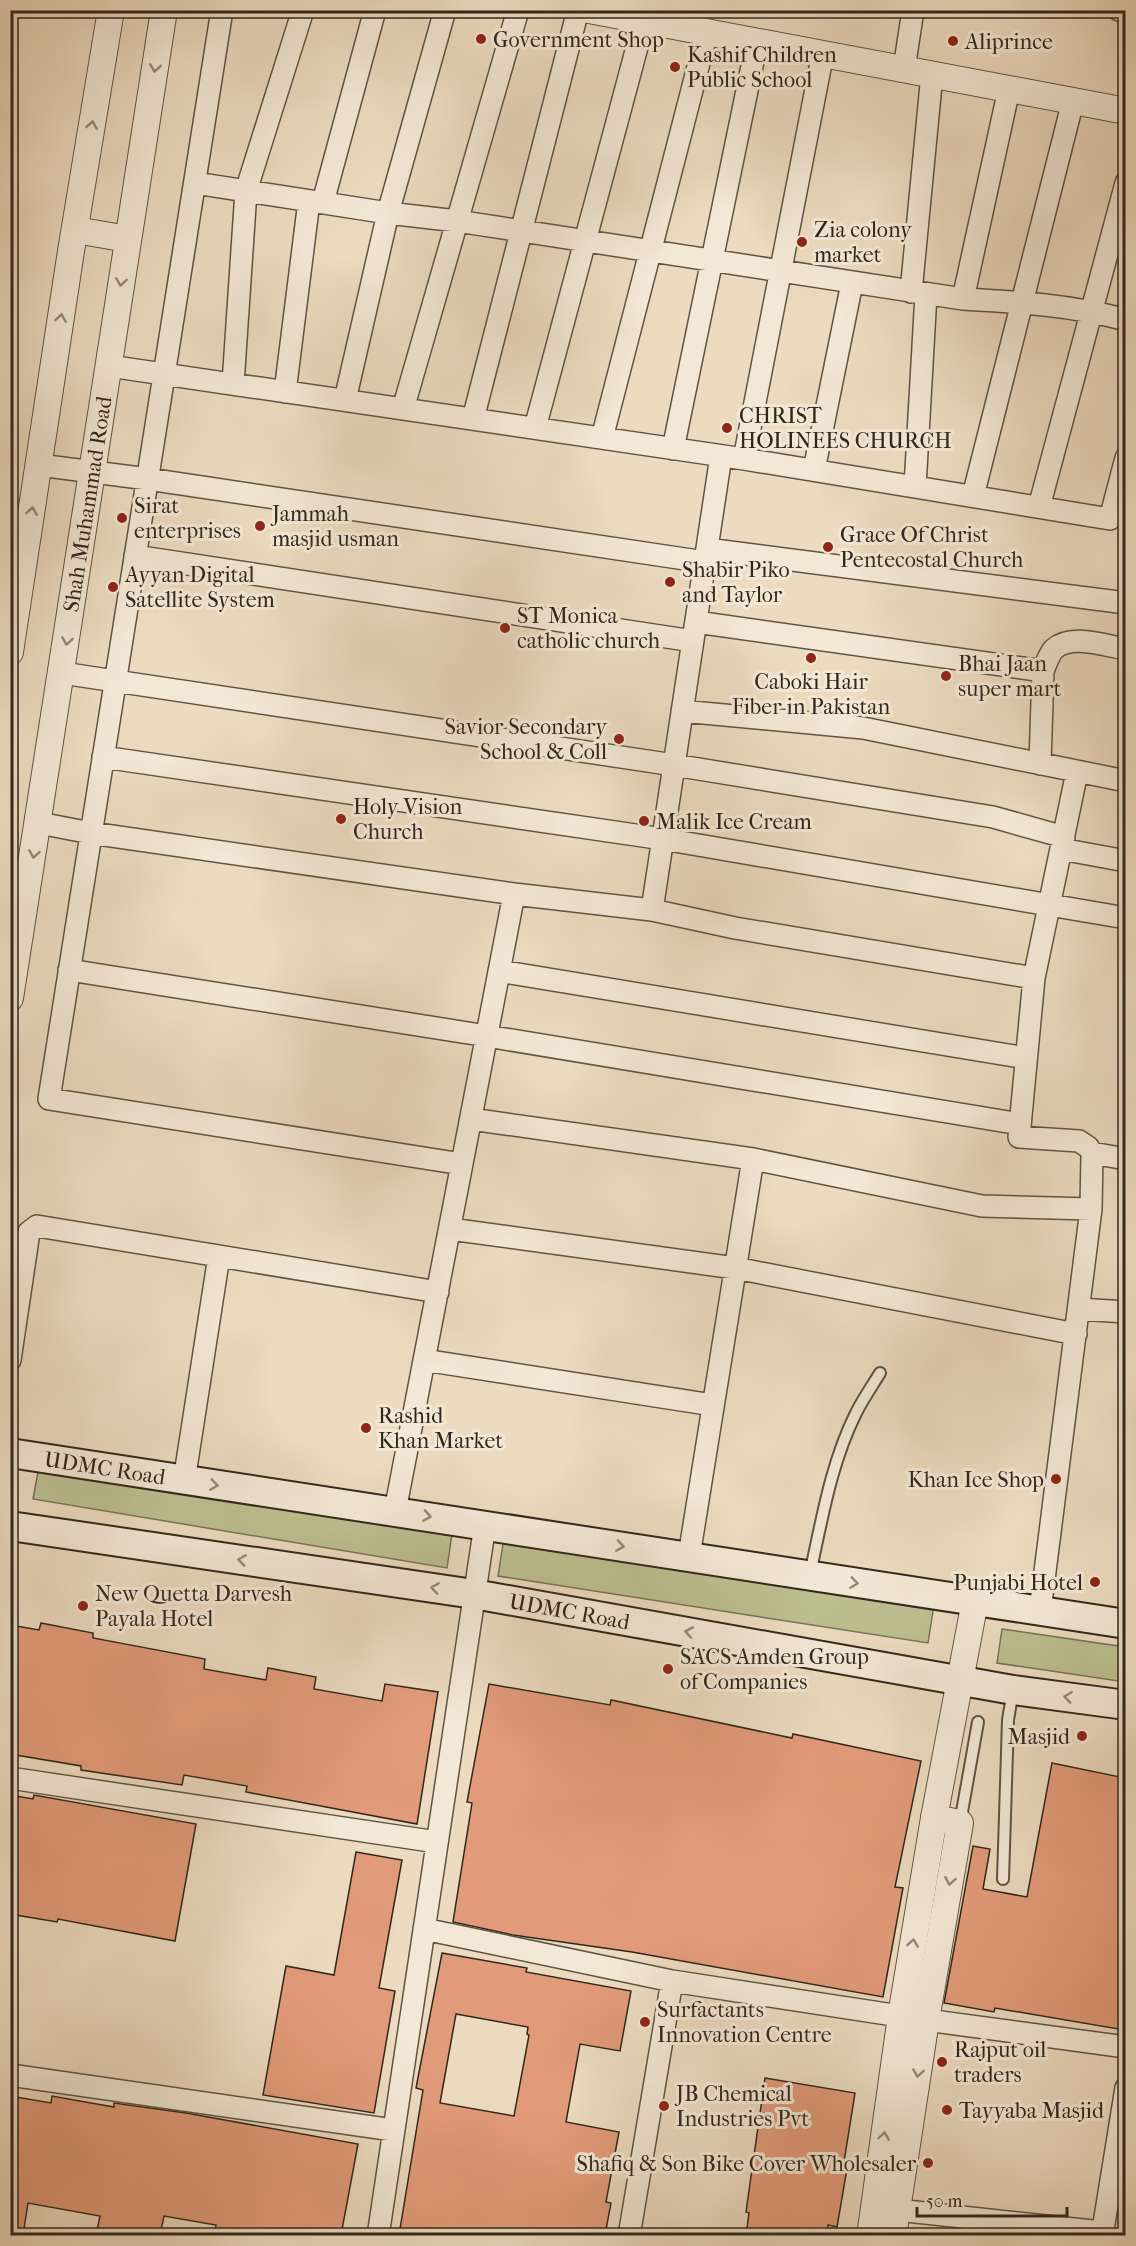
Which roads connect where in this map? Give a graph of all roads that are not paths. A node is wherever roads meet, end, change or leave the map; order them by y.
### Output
1 (111, 10) edge
2 (164, 10) edge
3 (222, 10) edge
4 (303, 10) edge
5 (375, 10) edge
6 (445, 10) edge
7 (518, 10) edge
8 (578, 10) edge
9 (589, 10) edge
10 (913, 10) edge
11 (1119, 10) edge
12 (1125, 11) edge
13 (644, 21) junction
14 (707, 32) junction
15 (757, 42) junction
16 (823, 54) junction
17 (904, 69) junction
18 (932, 74) junction
19 (1009, 89) junction
20 (1073, 101) junction
21 (1125, 111) edge
22 (195, 183) junction
23 (1125, 183) edge
24 (246, 191) junction
25 (316, 202) junction
26 (388, 213) junction
27 (457, 221) junction
28 (75, 230) junction
29 (522, 231) junction
30 (128, 239) junction
31 (585, 241) junction
32 (651, 252) junction
33 (712, 261) junction
34 (780, 272) junction
35 (852, 283) junction
36 (919, 293) junction
37 (963, 299) junction
38 (1022, 303) junction
39 (1091, 310) junction
40 (1125, 320) edge
41 (109, 366) junction
42 (164, 374) junction
43 (233, 384) junction
44 (285, 392) junction
45 (345, 400) junction
46 (404, 409) junction
47 (473, 419) junction
48 (535, 428) junction
49 (602, 438) junction
50 (673, 448) junction
51 (721, 456) junction
52 (1125, 458) edge
53 (744, 459) junction
54 (39, 465) junction
55 (814, 470) junction
56 (92, 472) junction
57 (148, 479) junction
58 (915, 487) junction
59 (973, 496) junction
60 (1039, 507) junction
61 (706, 555) junction
62 (135, 556) junction
63 (1125, 603) edge
64 (694, 631) junction
65 (1125, 649) edge
66 (10, 652) edge
67 (1043, 671) junction
68 (62, 673) junction
69 (115, 680) junction
70 (682, 711) junction
71 (103, 757) junction
72 (1040, 764) junction
73 (674, 765) junction
74 (1077, 772) junction
75 (1125, 782) edge
76 (39, 823) junction
77 (91, 833) junction
78 (663, 839) junction
79 (1062, 843) junction
80 (1125, 861) edge
81 (514, 894) junction
82 (1049, 903) junction
83 (652, 910) junction
84 (1125, 918) edge
85 (69, 970) junction
86 (499, 971) junction
87 (1034, 978) junction
88 (10, 998) edge
89 (487, 1036) junction
90 (1026, 1058) junction
91 (471, 1119) junction
92 (1020, 1124) junction
93 (1092, 1153) junction
94 (753, 1159) junction
95 (1125, 1159) edge
96 (462, 1164) junction
97 (1091, 1209) junction
98 (450, 1229) junction
99 (219, 1256) junction
100 (735, 1268) junction
101 (438, 1292) junction
102 (1079, 1309) junction
103 (1125, 1312) edge
104 (1076, 1334) junction
105 (10, 1360) edge
106 (424, 1360) junction
107 (880, 1373) dead end
108 (713, 1405) junction
109 (10, 1454) edge
110 (184, 1481) junction
111 (395, 1511) junction
112 (485, 1525) junction
113 (10, 1526) edge
114 (689, 1556) junction
115 (809, 1577) junction
116 (474, 1594) junction
117 (975, 1601) junction
118 (1040, 1611) junction
119 (1125, 1624) edge
120 (960, 1681) junction
121 (1013, 1690) junction
122 (1125, 1705) edge
123 (978, 1722) dead end
124 (10, 1778) edge
125 (934, 1818) junction
126 (960, 1823) junction
127 (437, 1842) junction
128 (1004, 1879) dead end
129 (424, 1929) junction
130 (672, 1981) junction
131 (914, 2018) junction
132 (1125, 2047) edge
133 (10, 2075) edge
134 (1125, 2088) edge
135 (1122, 2126) edge
136 (393, 2130) junction
137 (1117, 2192) edge
138 (897, 2210) junction
139 (1102, 2234) edge
140 (378, 2235) edge
141 (629, 2235) edge
142 (870, 2235) edge
143 (893, 2235) edge

28 -> 1 street
2 -> 30 street, Shah Muhammad Road
3 - 22 street
4 - 24 street
5 - 25 street
6 - 26 street
7 - 27 street
8 - 29 street
9 - 13 street
10 - 17 street
11 - 12 street
13 - 14 street
13 - 31 street
14 - 15 street
14 - 32 street
15 - 16 street
15 - 33 street
16 - 17 street
16 - 34 street
17 - 18 street
18 - 19 street
18 - 36 street
19 - 20 street
19 - 37 street
20 - 21 street
20 - 38 street
22 - 24 street
22 - 42 street
23 - 39 street
24 - 25 street
24 - 43 street
25 - 26 street
25 - 44 street
26 - 27 street
26 - 45 street
27 - 29 street
27 - 46 street
28 - 30 street
54 -> 28 street
29 - 31 street
29 - 47 street
30 -> 41 street, Shah Muhammad Road
31 - 32 street
31 - 48 street
32 - 33 street
32 - 49 street
33 - 34 street
33 - 50 street
34 - 35 street
34 - 53 street
35 - 36 street
35 - 55 street
36 - 37 street
36 - 58 street
37 - 38 street
38 - 39 street
38 - 59 street
39 - 40 street
39 - 60 street
41 - 42 street
41 - 56 street, Shah Muhammad Road
42 - 43 street
42 - 57 street
43 - 44 street
44 - 45 street
45 - 46 street
46 - 47 street
47 - 48 street
48 - 49 street
49 - 50 street
50 - 51 street
51 - 53 street
51 - 61 street
52 - 60 street
53 - 55 street
54 - 56 street
66 -> 54 street
55 - 58 street
56 - 57 street
56 -> 68 street, Shah Muhammad Road
57 - 61 street
57 - 62 street
58 - 59 street
59 - 60 street
61 - 63 street
61 - 64 street
62 - 64 street
62 - 69 street
64 - 67 street
64 - 70 street
65 - 67 street
67 - 72 street
68 - 69 street
68 - 76 street, Shah Muhammad Road
69 - 71 street
69 - 73 street
70 - 72 street
70 - 73 street
71 - 77 street
71 - 78 street
72 - 74 street
73 - 78 street
73 - 79 street
74 - 75 street
74 - 79 street
76 - 77 street
76 -> 88 street, Shah Muhammad Road
77 - 81 street
77 - 85 street
78 - 82 street
78 - 83 street
79 - 80 street
79 - 82 street
81 - 83 street
81 - 86 street
82 - 84 street
82 - 87 street
83 - 87 street
85 - 89 street
85 - 96 street
86 - 89 street
86 - 90 street
87 - 90 street
89 - 91 street
89 - 92 street
90 - 92 street
91 - 94 street
91 - 96 street
92 - 93 street
93 - 95 street
93 - 97 street
94 - 97 street
94 - 100 street
96 - 98 street
97 - 102 street
98 - 100 street
98 - 101 street
99 - 101 street
99 - 105 street
99 - 110 street
100 - 104 street
100 - 108 street
101 - 106 street
102 - 103 street
102 - 104 street
104 - 118 street
106 - 108 street
106 - 111 street
107 - 115 lane
108 - 114 street
109 - 110 main road, UDMC Road
110 -> 111 main road, UDMC Road
111 -> 112 main road, UDMC Road
112 -> 114 main road, UDMC Road
112 - 116 street
116 -> 113 main road, UDMC Road
114 - 115 main road, UDMC Road
115 -> 117 main road, UDMC Road
120 -> 116 main road, UDMC Road
116 - 127 street
117 - 118 main road, UDMC Road
117 - 120 street
118 - 119 main road, UDMC Road
120 - 121 main road, UDMC Road
120 - 125 street
122 -> 121 main road, UDMC Road
121 - 128 lane
123 - 126 lane
124 - 127 street
125 - 126 street
131 -> 125 street
126 -> 131 street
127 - 129 street
129 - 130 street
129 - 136 street
130 - 131 street
130 - 141 street
131 - 132 street
131 -> 138 street
142 -> 131 street
133 - 136 street
134 - 135 street
135 - 137 street
136 - 140 street
137 - 139 street
138 - 139 street
138 - 143 street

